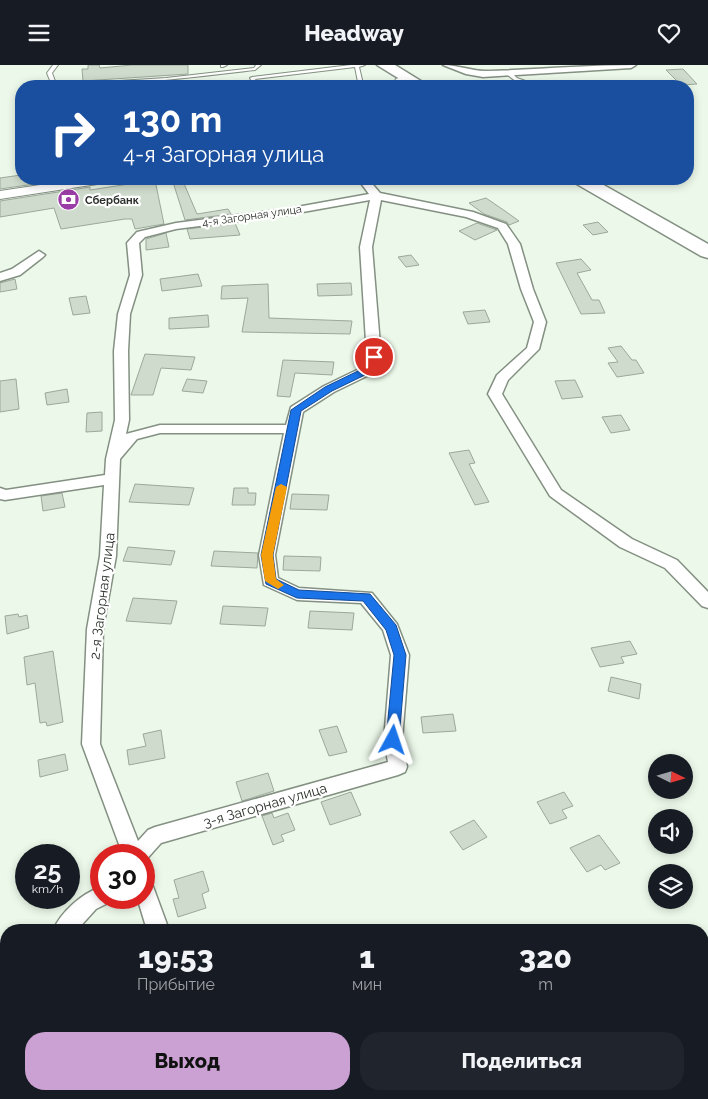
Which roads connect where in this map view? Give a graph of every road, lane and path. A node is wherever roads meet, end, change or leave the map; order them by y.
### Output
1 (56, 65) edge
2 (259, 65) edge
3 (384, 65) edge
4 (448, 65) edge
5 (631, 65) edge
6 (360, 66) edge
7 (510, 74) junction
8 (52, 80) edge
9 (142, 80) edge
10 (253, 80) edge
11 (361, 80) edge
12 (400, 80) edge
13 (518, 80) edge
14 (65, 185) edge
15 (368, 185) edge
16 (591, 185) edge
17 (0, 195) edge
18 (376, 196) junction
19 (133, 243) joint
20 (708, 252) edge
21 (39, 255) dead end
22 (0, 277) edge
23 (293, 429) junction
24 (113, 459) junction
25 (113, 479) junction
26 (0, 493) edge
27 (708, 602) edge
28 (129, 844) edge
29 (148, 844) edge
30 (90, 902) edge
31 (151, 909) edge
32 (69, 924) edge
33 (156, 924) edge

1 - 8 lane
2 - 9 lane
3 - 12 main road
4 - 7 street
5 - 7 street
6 - 10 lane
6 - 11 lane
7 - 13 lane
14 - 17 street
15 - 18 street
16 - 20 main road
18 - 19 street, 4-я Загорная улица
18 - 23 street
18 - 27 street
19 - 24 street, 2-я Загорная улица
21 - 22 street
23 - 24 street
23 - 29 street, 3-я Загорная улица
24 - 25 street, 2-я Загорная улица
25 - 26 street
25 - 28 street, 2-я Загорная улица
30 - 32 street
31 - 33 street

